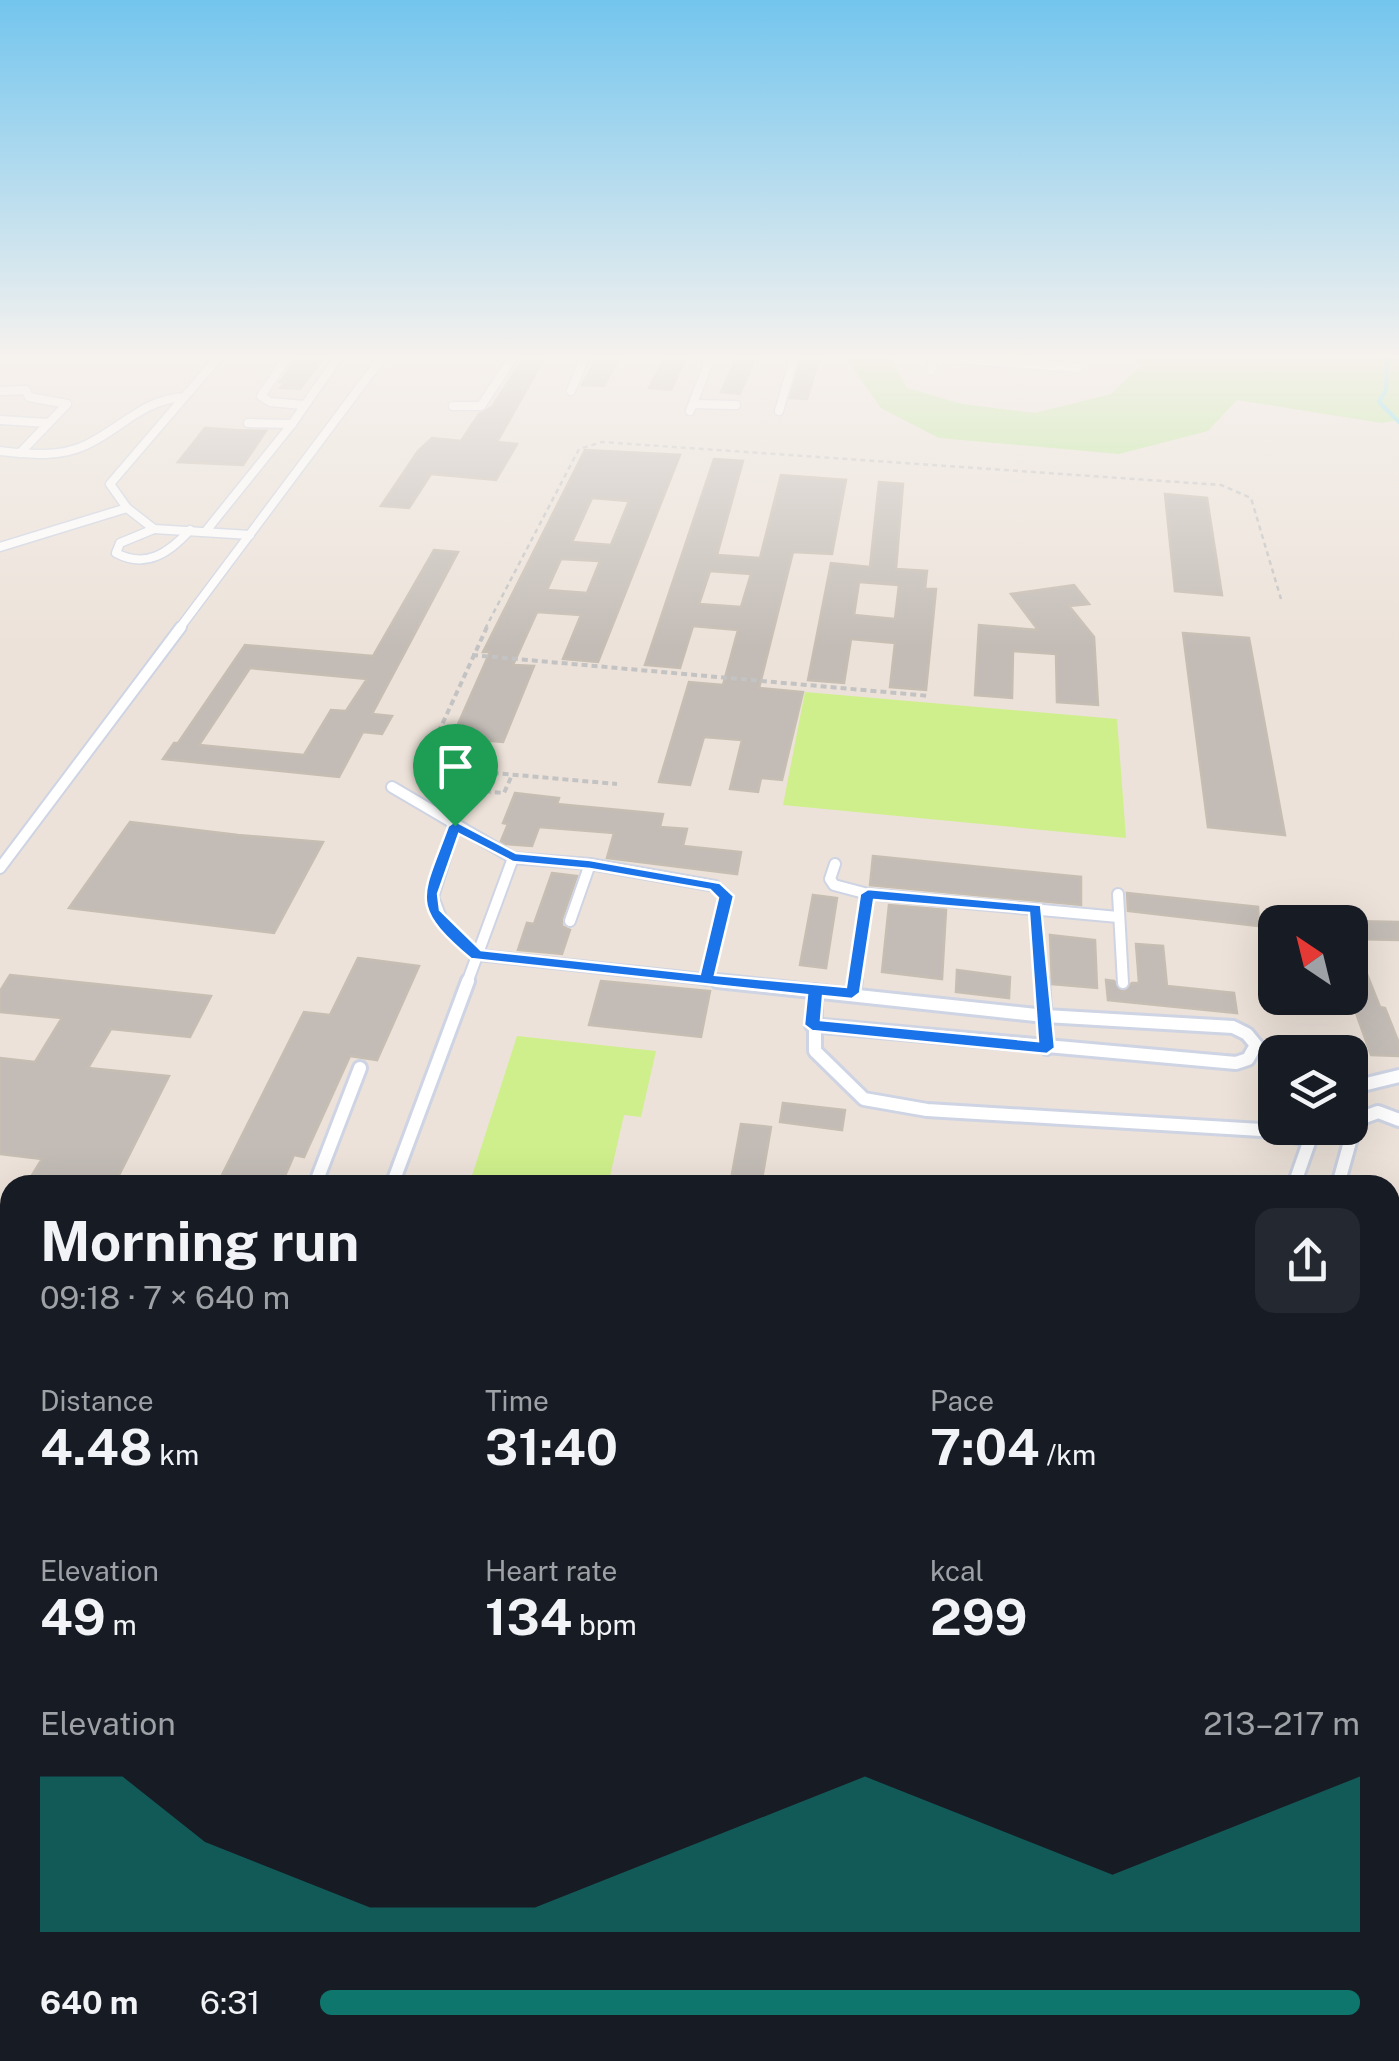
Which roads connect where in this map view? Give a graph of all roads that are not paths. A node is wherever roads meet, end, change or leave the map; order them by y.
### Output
1 (134, 455) edge
2 (267, 455) edge
3 (309, 455) edge
4 (127, 508) junction
5 (154, 529) junction
6 (190, 530) junction
7 (206, 531) junction
8 (250, 536) junction
9 (0, 546) edge
10 (392, 787) road end
11 (455, 826) junction
12 (513, 858) junction
13 (590, 864) junction
14 (835, 864) dead end
15 (0, 868) edge
16 (868, 894) junction
17 (1118, 894) dead end
18 (1036, 909) junction
19 (1118, 917) junction
20 (570, 921) dead end
21 (477, 956) junction
22 (706, 980) junction
23 (1123, 984) dead end
24 (815, 990) junction
25 (852, 993) junction
26 (1045, 1016) junction
27 (812, 1025) junction
28 (1047, 1048) junction
29 (360, 1068) dead end
30 (1399, 1076) edge
31 (1368, 1084) edge
32 (1399, 1120) edge
33 (1258, 1130) edge
34 (1308, 1145) edge
35 (319, 1175) edge
36 (396, 1175) edge
37 (1297, 1175) edge
38 (1341, 1175) edge

1 - 4 lane
2 - 7 lane
3 - 8 lane
4 - 5 lane
4 - 9 lane
5 - 6 lane
5 - 6 lane
6 - 7 lane
7 - 8 lane
8 - 15 lane
10 - 11 lane
11 - 12 lane
11 - 21 lane
12 - 13 lane
12 - 21 lane
13 - 20 lane
13 - 22 lane
14 - 16 lane
16 - 18 lane
16 - 25 lane
17 - 19 lane
18 - 19 lane
18 - 26 lane
19 - 23 lane
21 - 22 lane
21 - 36 lane
22 - 24 lane
24 - 25 lane
24 - 27 lane
25 - 26 lane
26 - 28 lane
26 - 28 lane
27 - 28 lane
27 - 33 lane
29 - 35 lane
30 - 31 lane
32 - 38 lane
34 - 37 lane

